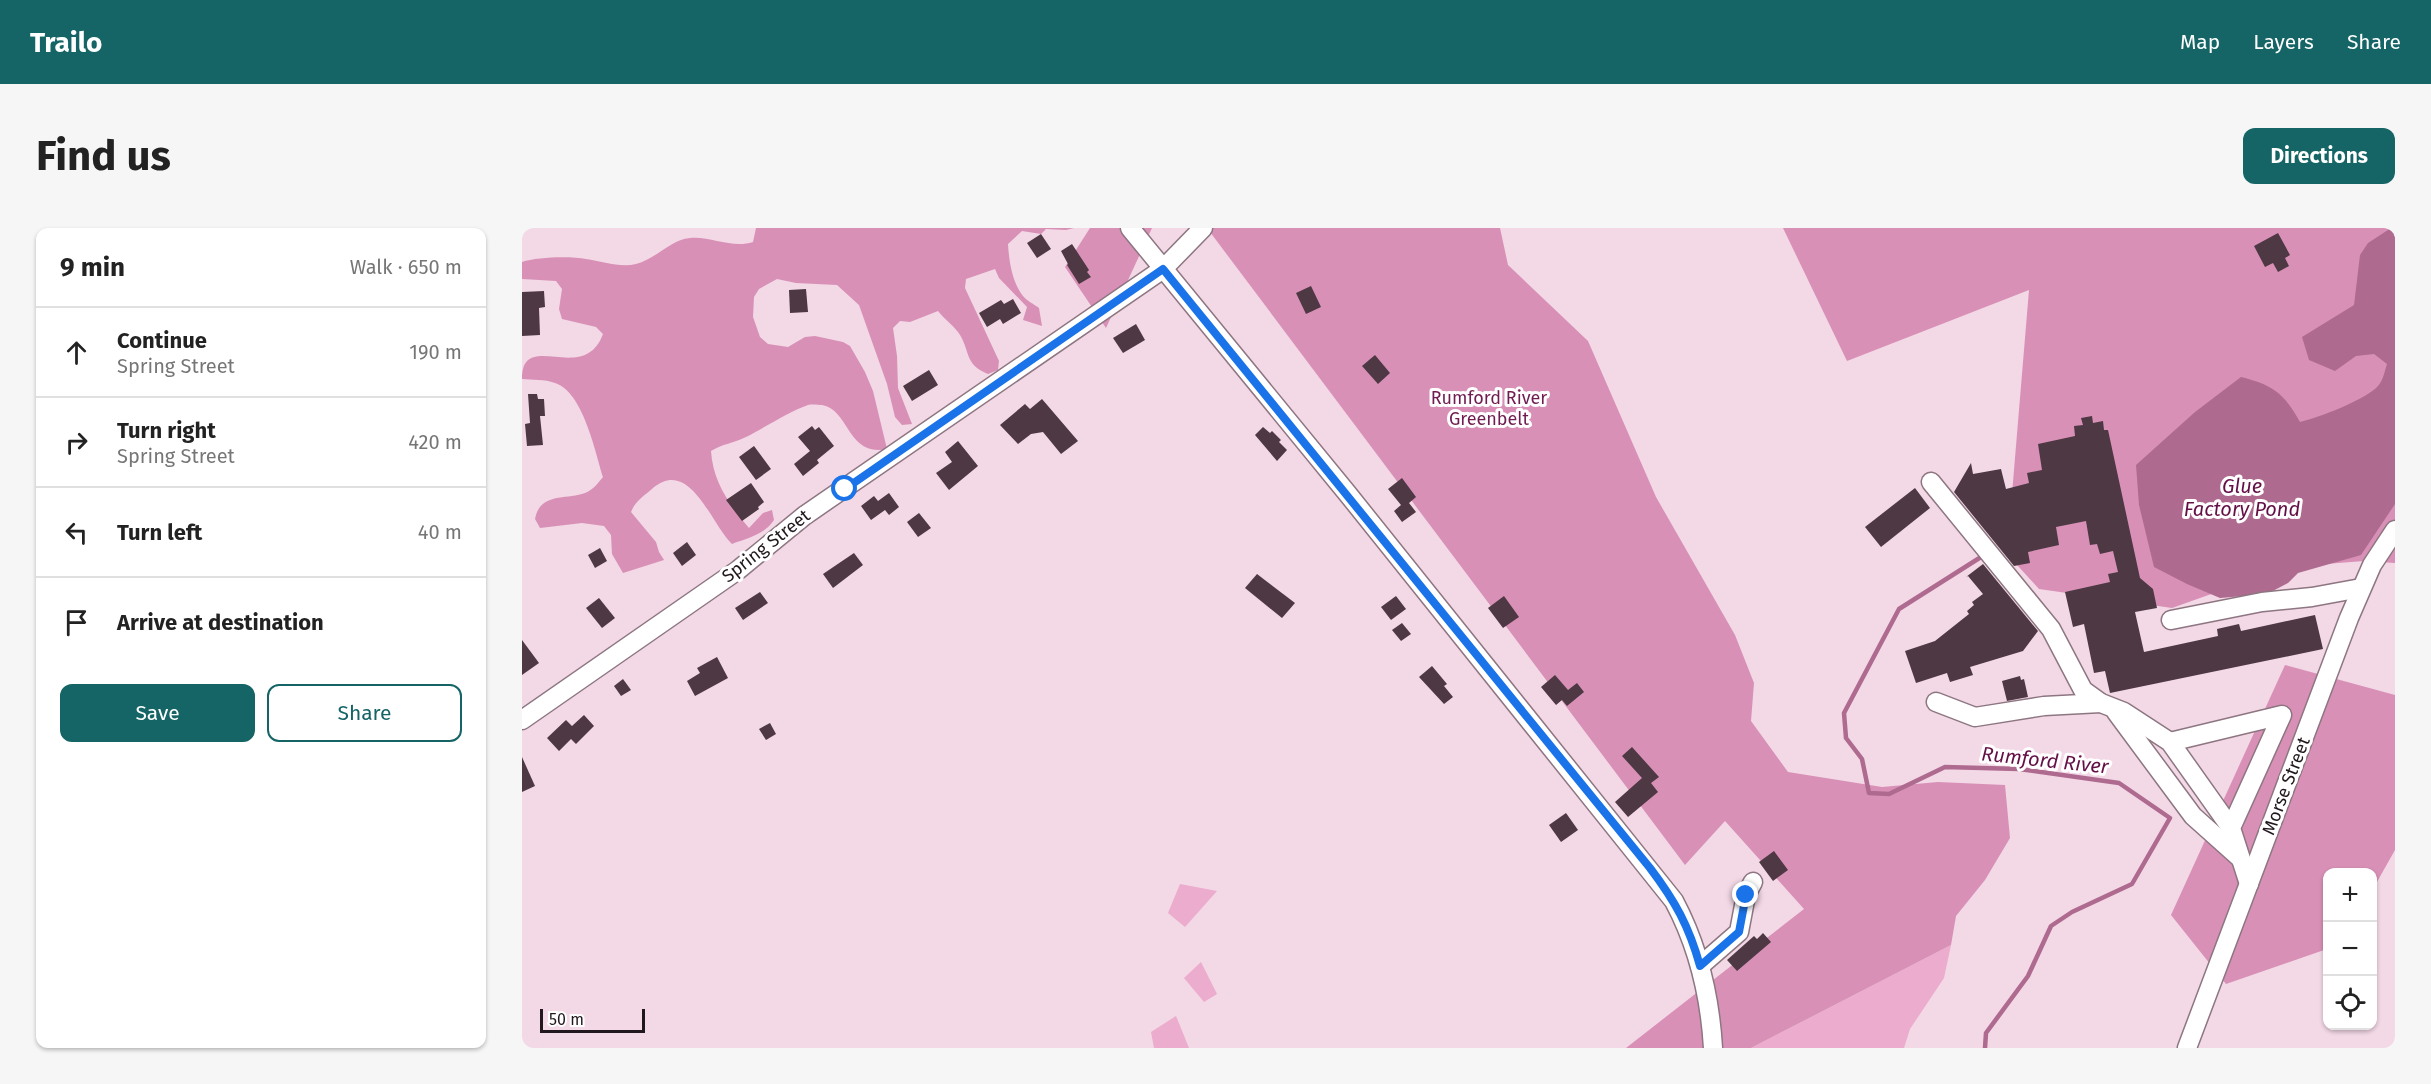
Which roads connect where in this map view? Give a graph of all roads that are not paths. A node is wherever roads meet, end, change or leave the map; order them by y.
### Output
1 (1130, 228) edge
2 (1203, 228) edge
3 (1163, 269) junction
4 (1931, 482) dead end
5 (2395, 530) edge
6 (2361, 588) junction
7 (2171, 620) dead end
8 (1936, 702) dead end
9 (2107, 706) junction
10 (522, 720) edge
11 (2170, 742) junction
12 (2231, 828) junction
13 (2240, 858) junction
14 (1753, 882) dead end
15 (2249, 884) junction
16 (1700, 966) junction
17 (1713, 1048) edge
18 (2187, 1048) edge

1 - 3 street
2 - 3 street, Spring Street
3 - 10 street, Spring Street
3 - 16 street
4 - 9 street
5 - 6 street, Morse Street
6 - 7 street
6 - 15 street, Morse Street
8 - 9 street
9 - 11 street
9 - 13 street
11 - 12 street
11 - 12 street
12 - 13 street
13 - 15 street
14 - 16 street
15 - 18 street, Morse Street
16 - 17 street

